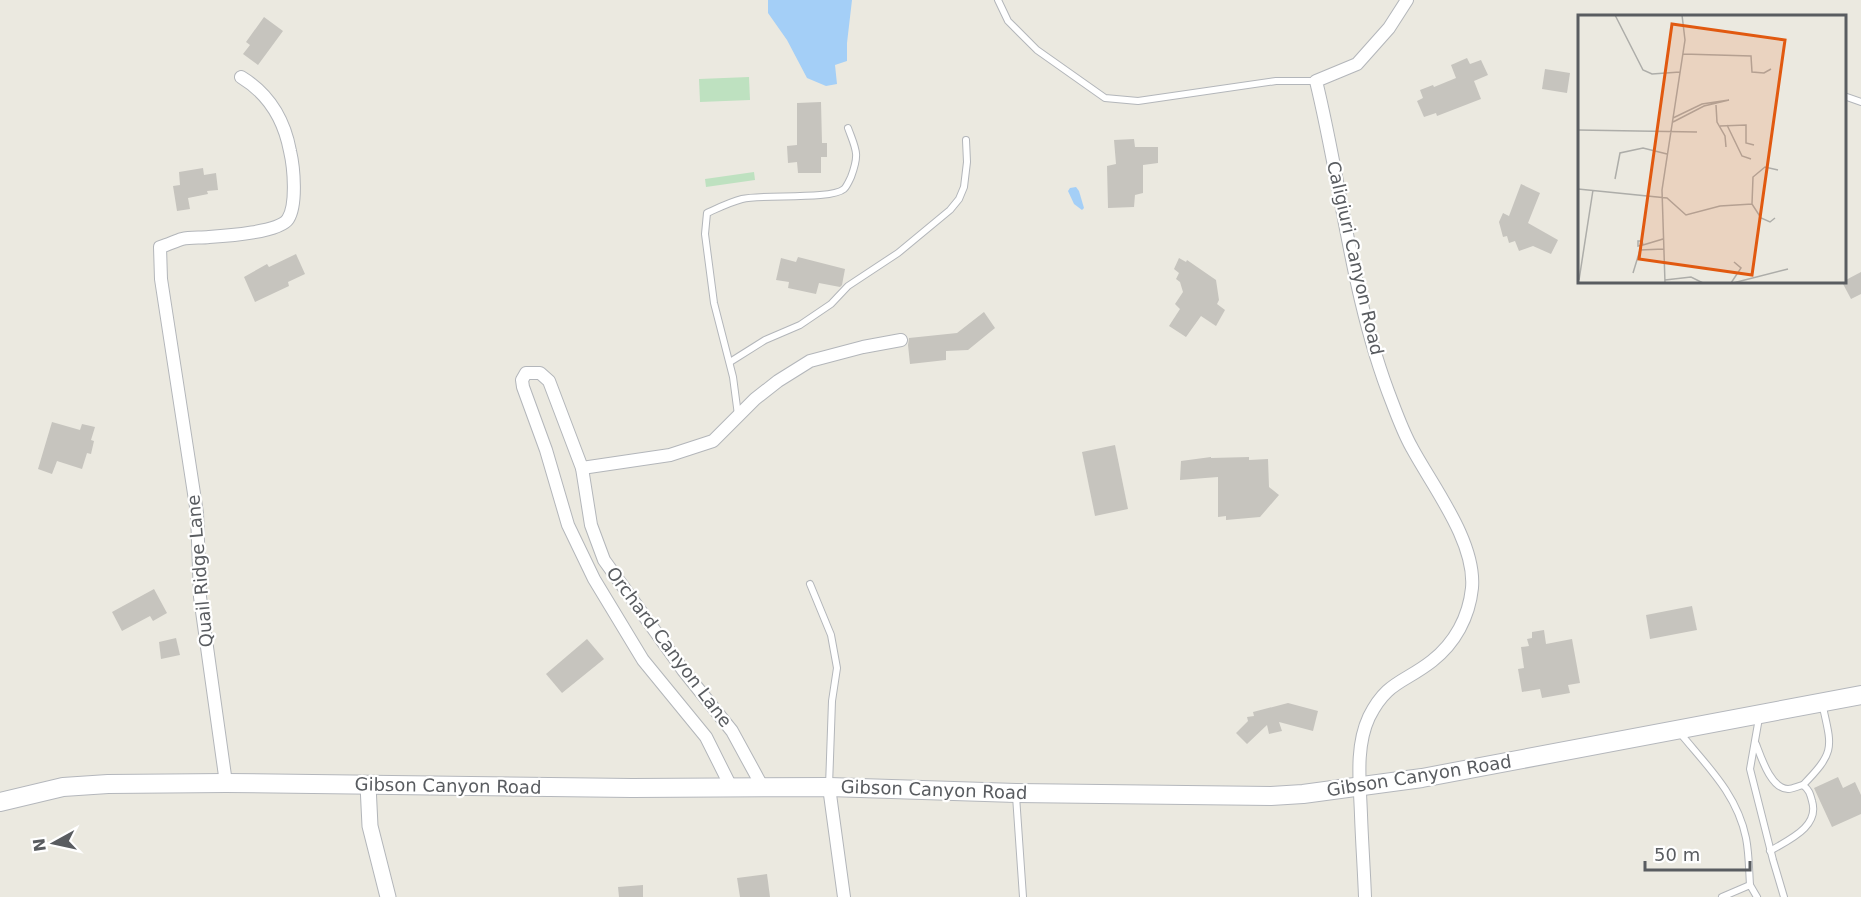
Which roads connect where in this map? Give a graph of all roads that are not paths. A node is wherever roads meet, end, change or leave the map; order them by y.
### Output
1 (998, 0) edge
2 (1407, 0) edge
3 (241, 77) dead end
4 (1316, 81) junction
5 (1846, 96) edge
6 (1861, 102) edge
7 (848, 128) dead end
8 (966, 140) dead end
9 (901, 340) dead end
10 (729, 362) junction
11 (738, 416) junction
12 (582, 468) junction
13 (810, 584) dead end
14 (1861, 695) edge
15 (1821, 703) junction
16 (1760, 715) junction
17 (1677, 730) junction
18 (1756, 744) junction
19 (226, 783) junction
20 (368, 785) junction
21 (1803, 785) junction
22 (762, 786) junction
23 (731, 787) junction
24 (830, 787) junction
25 (1360, 787) junction
26 (1016, 793) junction
27 (0, 802) edge
28 (1770, 850) junction
29 (1750, 885) junction
30 (388, 897) edge
31 (844, 897) edge
32 (1023, 897) edge
33 (1365, 897) edge
34 (1722, 897) edge
35 (1757, 897) edge
36 (1784, 897) edge

1 - 4 lane
2 - 4 street
3 - 19 street, Quail Ridge Lane
4 - 25 street, Caligiuri Canyon Road
5 - 6 lane
7 - 10 lane
8 - 10 lane
9 - 11 street
10 - 11 lane
11 - 12 street
12 - 22 street, Orchard Canyon Lane
12 - 23 street, Orchard Canyon Lane
13 - 24 lane
14 - 15 main road, Gibson Canyon Road
15 - 16 main road, Gibson Canyon Road
15 - 21 lane
16 - 17 main road, Gibson Canyon Road
16 - 18 lane
17 - 25 main road, Gibson Canyon Road
17 - 29 lane
18 - 21 lane
18 - 28 lane
19 - 20 main road, Gibson Canyon Road
19 - 27 main road, Gibson Canyon Road
20 - 23 main road, Gibson Canyon Road
20 - 30 street
21 - 28 lane
22 - 23 main road, Gibson Canyon Road
22 - 24 main road, Gibson Canyon Road
24 - 26 main road, Gibson Canyon Road
24 - 31 street
25 - 26 main road, Gibson Canyon Road
25 - 33 street, Caligiuri Canyon Road
26 - 32 lane
28 - 36 lane
29 - 34 lane
29 - 35 lane

